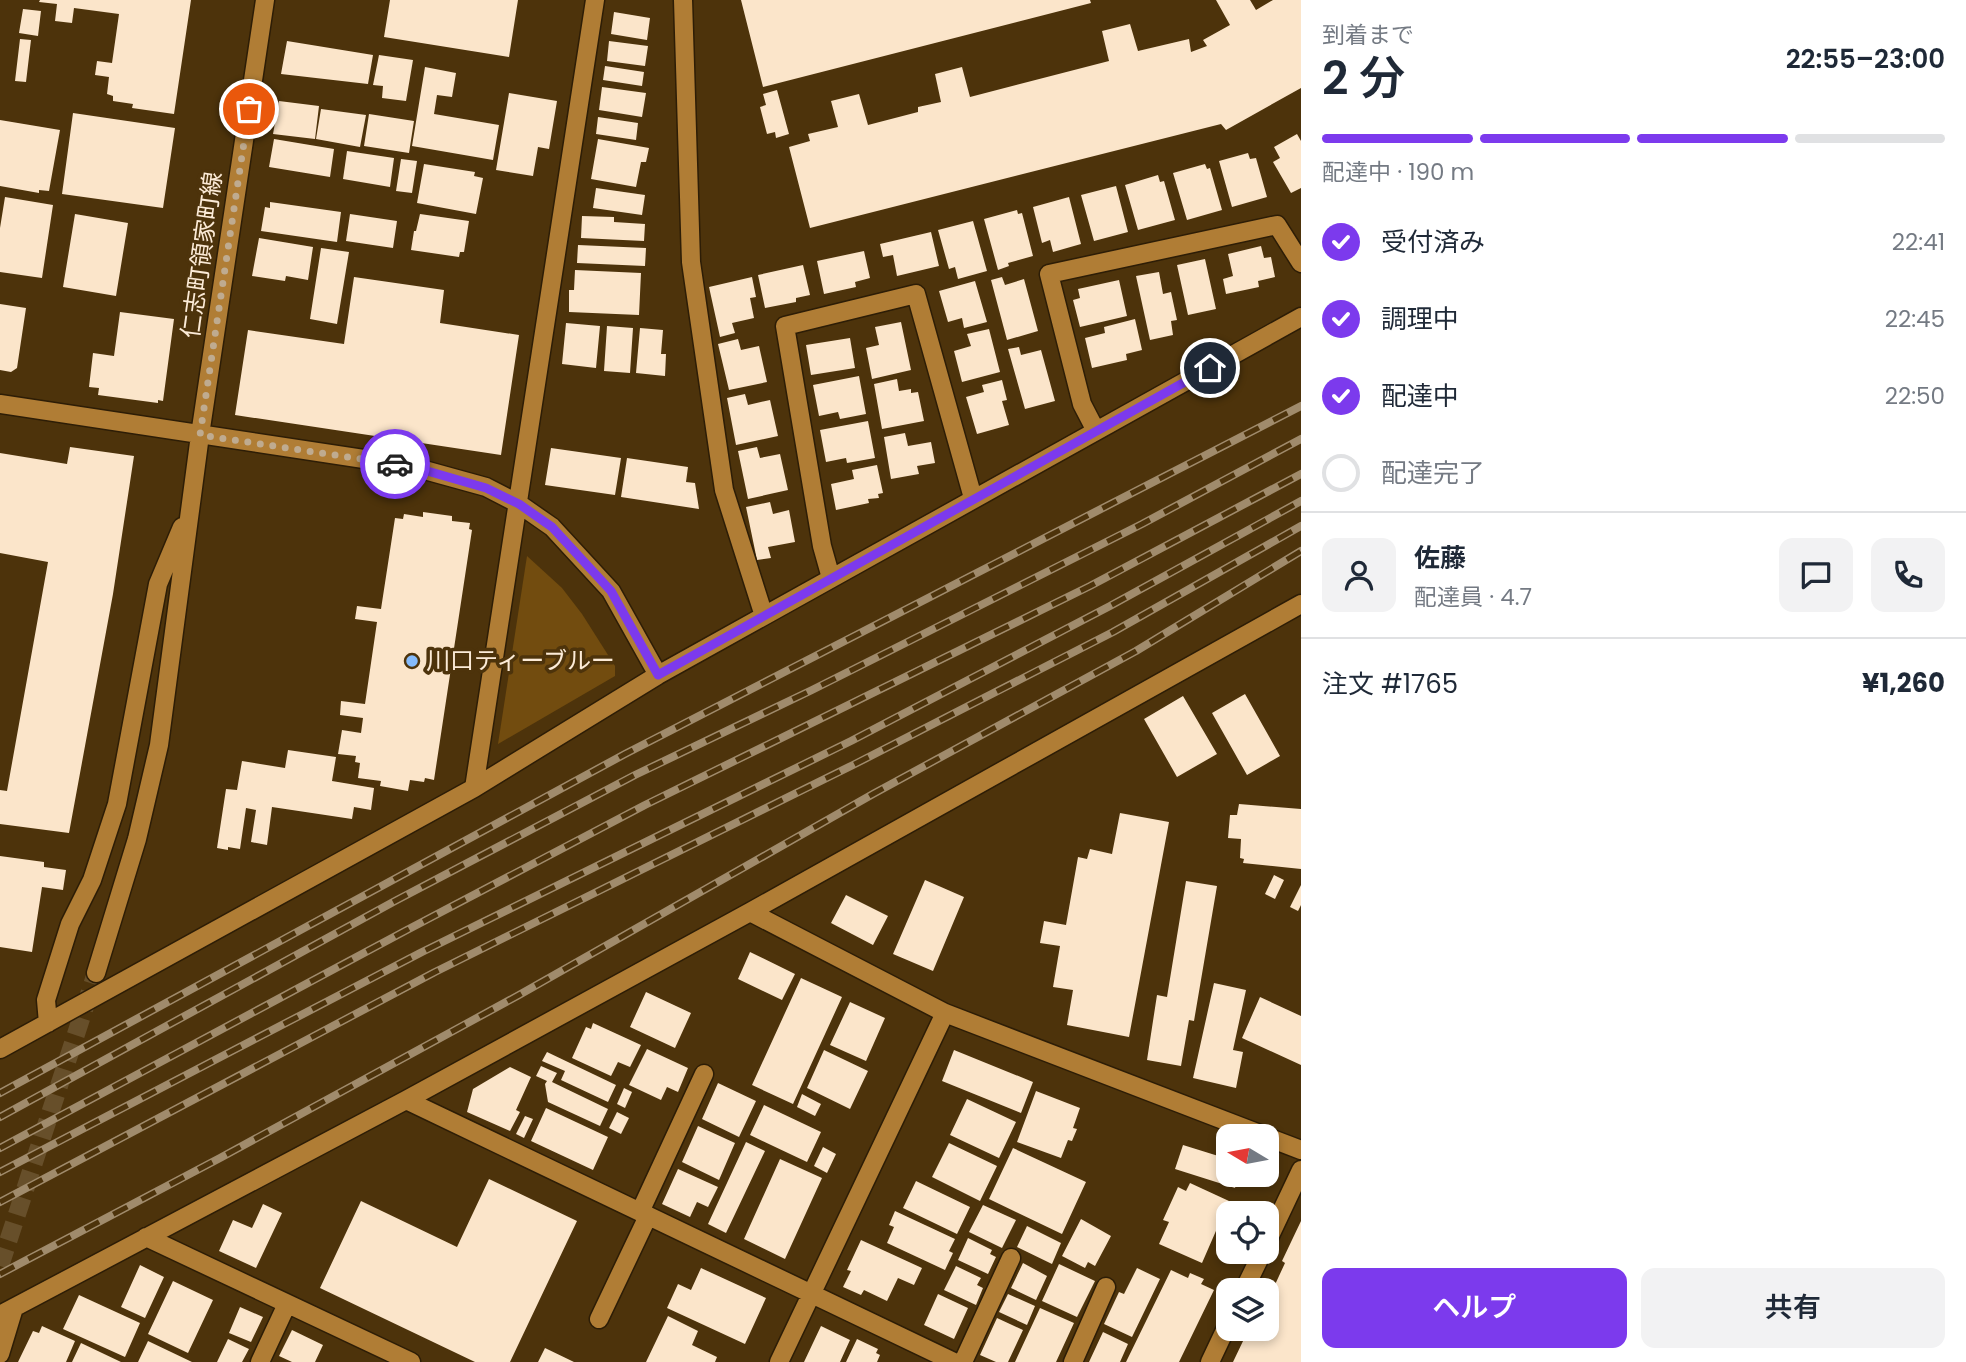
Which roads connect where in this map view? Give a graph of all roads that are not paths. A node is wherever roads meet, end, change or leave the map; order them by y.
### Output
1 (265, 0) edge
2 (596, 0) edge
3 (682, 0) edge
4 (1301, 263) edge
5 (1301, 317) edge
6 (0, 404) edge
7 (1096, 431) junction
8 (200, 435) junction
9 (973, 498) junction
10 (519, 504) junction
11 (192, 505) junction
12 (831, 578) junction
13 (1301, 604) edge
14 (764, 616) junction
15 (658, 675) junction
16 (474, 788) junction
17 (750, 912) junction
18 (96, 973) tunnel mouth
19 (945, 1013) junction
20 (48, 1023) junction
21 (0, 1049) edge
22 (704, 1074) dead end
23 (407, 1100) junction
24 (1235, 1124) edge
25 (1279, 1141) edge
26 (1301, 1150) edge
27 (1301, 1170) edge
28 (644, 1214) junction
29 (1279, 1217) edge
30 (146, 1237) junction
31 (1011, 1258) dead end
32 (1107, 1287) dead end
33 (811, 1294) junction
34 (287, 1304) junction
35 (7, 1311) edge
36 (599, 1319) dead end
37 (1220, 1341) edge
38 (0, 1354) edge
39 (260, 1362) edge
40 (411, 1362) edge
41 (779, 1362) edge
42 (954, 1362) edge
43 (963, 1362) edge
44 (1073, 1362) edge
45 (1210, 1362) edge

1 - 8 street, 仁志町領家町線
2 - 10 street
3 - 14 street
4 - 7 street
5 - 7 street
6 - 8 street
7 - 9 street
8 - 10 street
8 - 11 street, 仁志町領家町線
9 - 12 street
9 - 12 street
10 - 15 street
10 - 16 street
11 - 18 street, 仁志町領家町線
11 - 20 street
12 - 14 street
13 - 17 street
14 - 15 street
15 - 16 street
16 - 20 street
17 - 19 street
17 - 23 street
19 - 24 street
19 - 33 street
20 - 21 street
22 - 28 street
23 - 28 street
23 - 30 street
25 - 26 street
27 - 29 street
28 - 33 street
28 - 36 street
30 - 34 street
30 - 35 street
31 - 43 street
32 - 44 street
33 - 41 street
33 - 42 street
34 - 39 street
34 - 40 street
35 - 38 street
37 - 45 street

